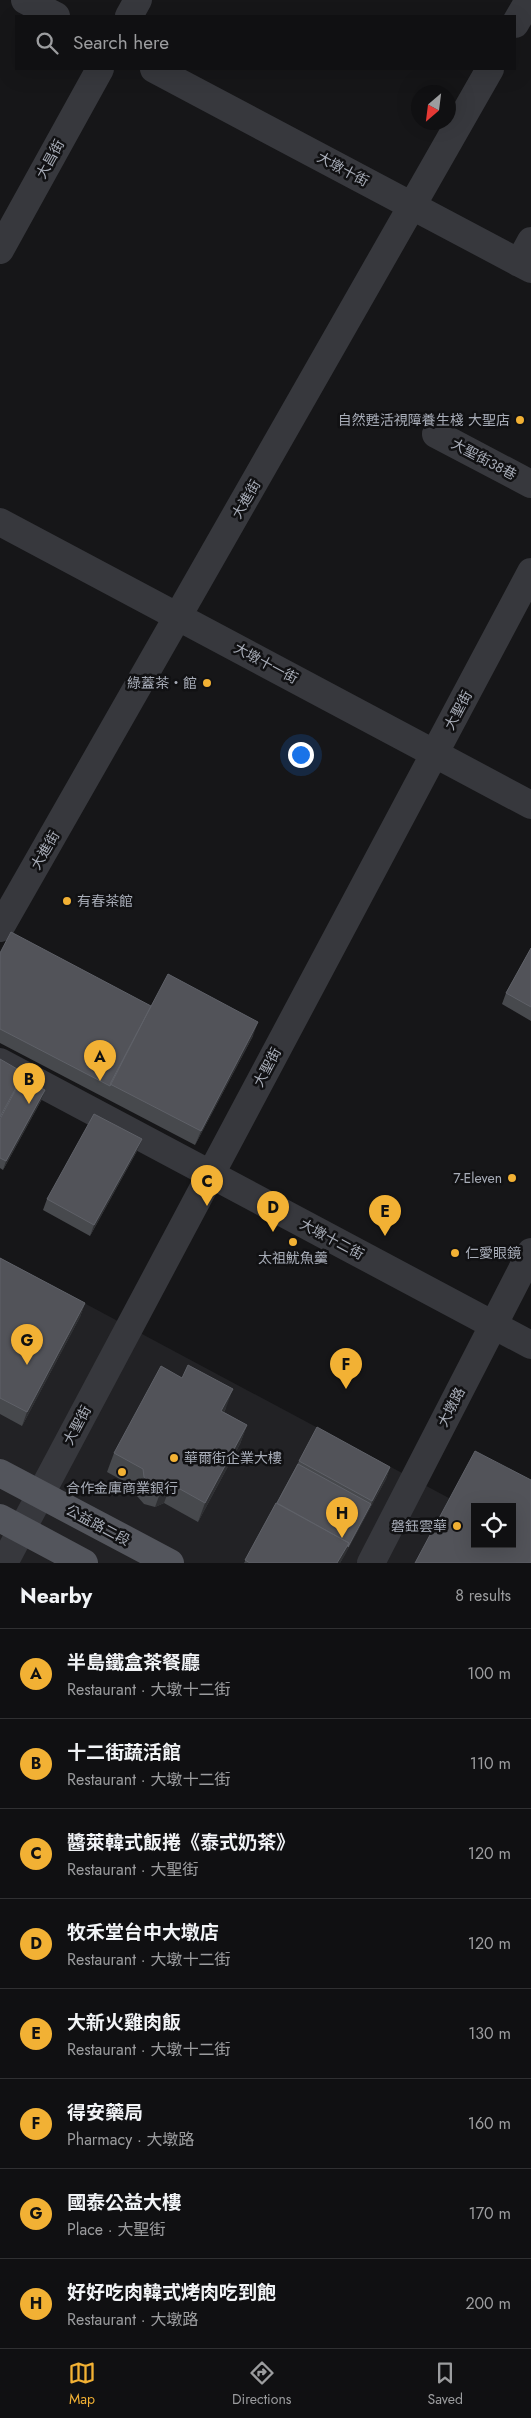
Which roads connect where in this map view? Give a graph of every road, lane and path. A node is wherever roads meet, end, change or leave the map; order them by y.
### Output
1 (25, 0) edge
2 (138, 0) edge
3 (528, 0) edge
4 (54, 15) edge
5 (130, 15) edge
6 (516, 22) edge
7 (99, 70) edge
8 (156, 70) edge
9 (489, 70) edge
10 (412, 206) junction
11 (0, 250) edge
12 (527, 258) edge
13 (436, 434) dead end
14 (531, 484) edge
15 (0, 522) edge
16 (531, 572) edge
17 (178, 617) junction
18 (435, 753) junction
19 (531, 805) edge
20 (0, 928) edge
21 (0, 1062) edge
22 (210, 1174) junction
23 (531, 1252) edge
24 (493, 1325) junction
25 (531, 1345) edge
26 (0, 1473) edge
27 (40, 1494) junction
28 (11, 1523) edge
29 (4, 1563) edge
30 (84, 1563) edge
31 (170, 1563) edge
32 (371, 1563) edge

1 - 4 street
2 - 5 street
3 - 6 street
7 - 11 street, 大昌街
8 - 10 street, 大墩十街
9 - 10 street, 大進街
10 - 12 street, 大墩十街
10 - 17 street, 大進街
13 - 14 street, 大聖街38巷
15 - 17 street, 大墩十一街
16 - 18 street, 大聖街
17 - 18 street, 大墩十一街
17 - 20 street, 大進街
18 - 19 street, 大墩十一街
18 - 22 street, 大聖街
21 - 22 street, 大墩十二街
22 - 24 street, 大墩十二街
22 - 27 street, 大聖街
23 - 24 street, 大墩路
24 - 25 street, 大墩十二街
24 - 32 street, 大墩路
26 - 27 main road, 公益路二段
27 - 28 street, 大聖街
27 - 31 main road, 公益路二段
28 - 29 street, 大聖街
28 - 30 main road

